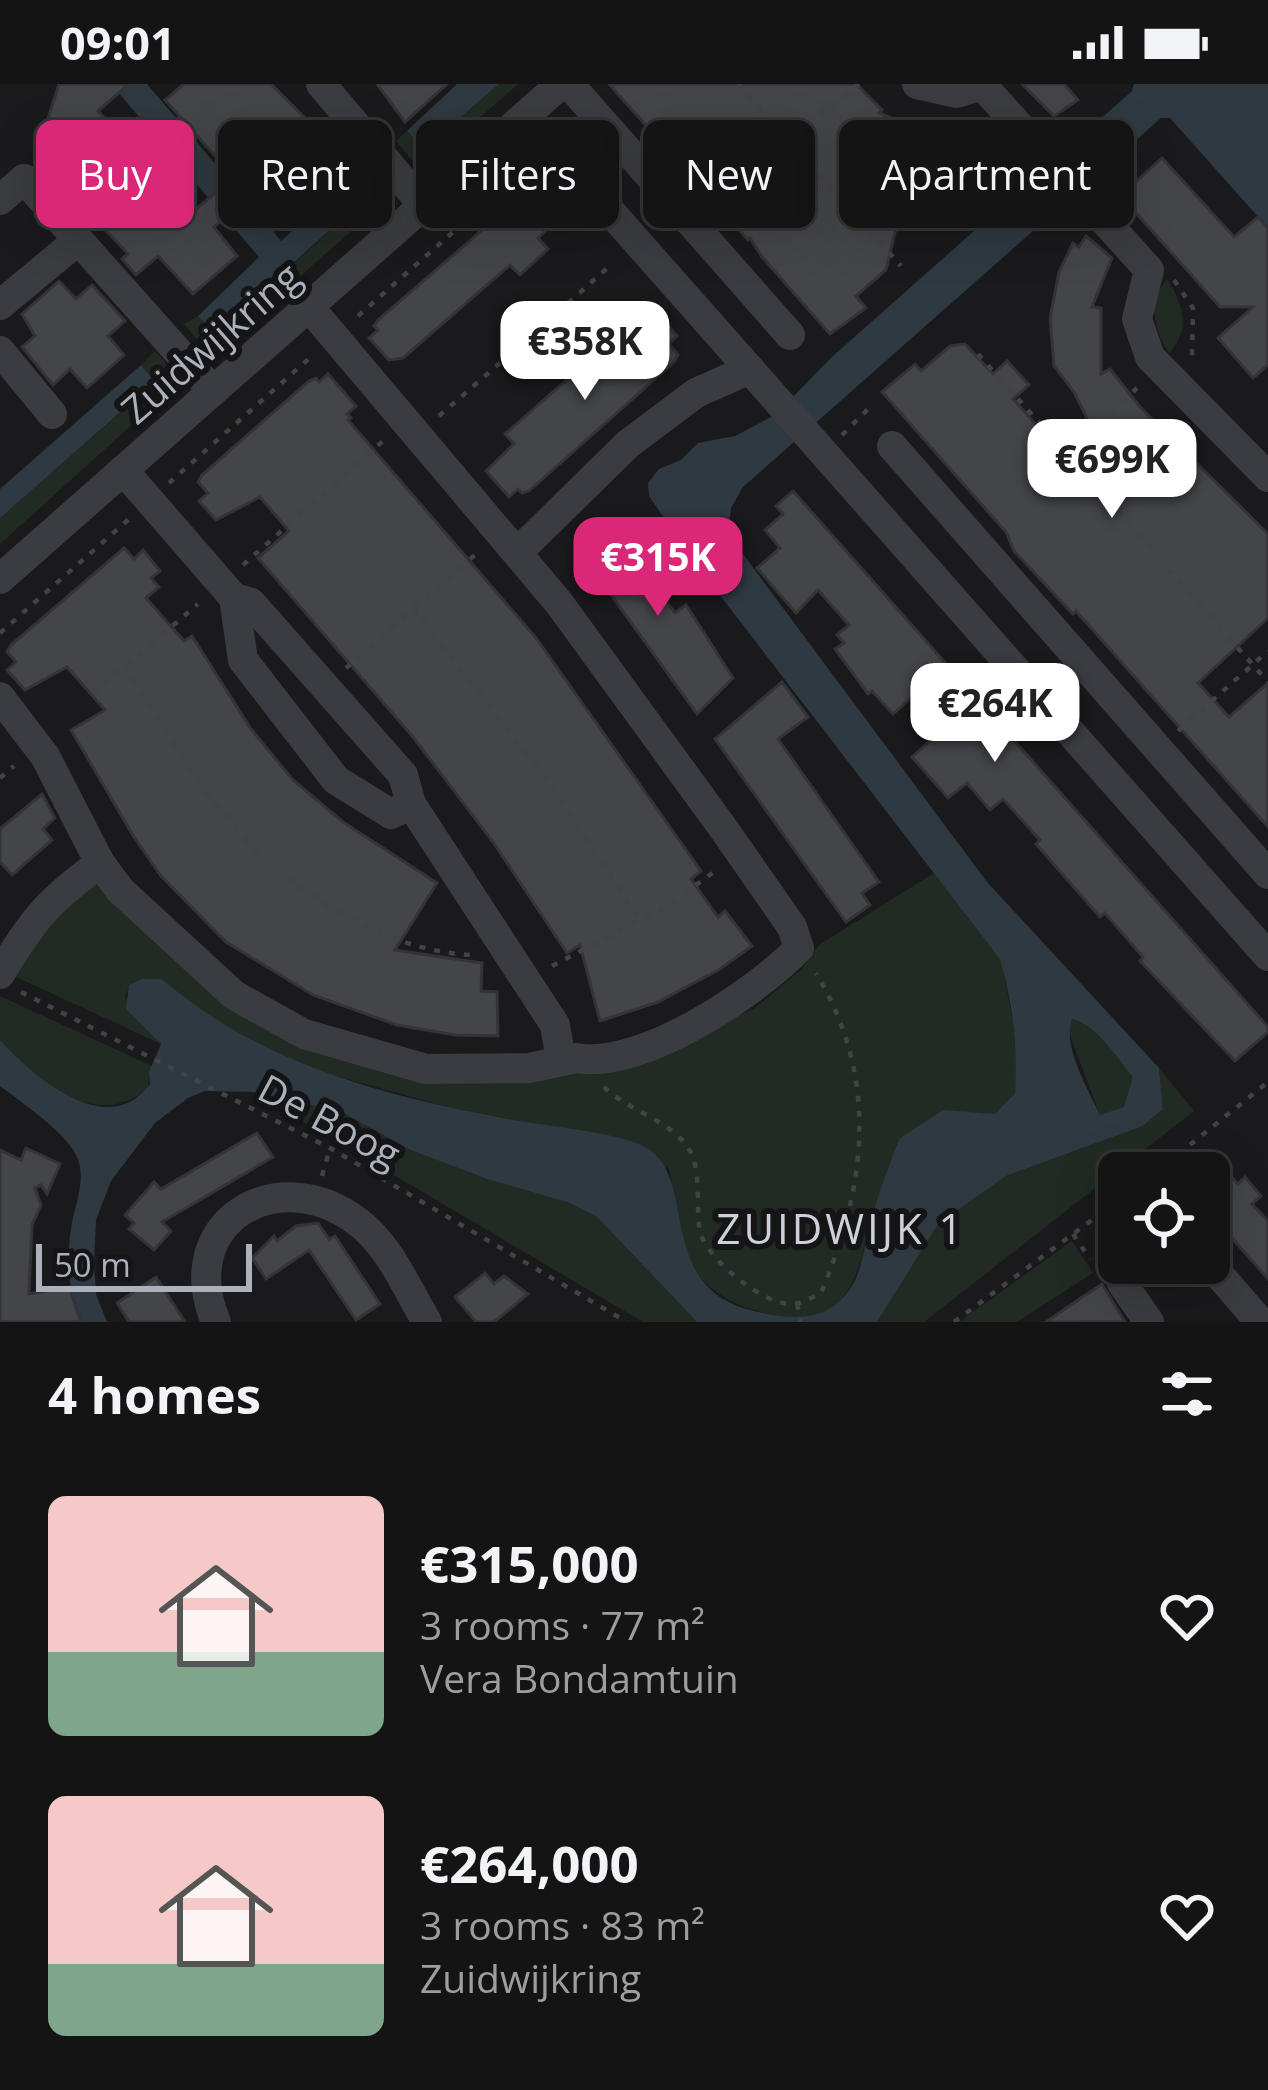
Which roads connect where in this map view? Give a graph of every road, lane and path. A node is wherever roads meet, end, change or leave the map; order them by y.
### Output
1 (321, 84) edge
2 (565, 84) edge
3 (738, 84) edge
4 (859, 84) edge
5 (916, 84) edge
6 (526, 116) junction
7 (767, 117) dead end
8 (521, 120) edge
9 (416, 197) edge
10 (0, 200) edge
11 (416, 213) edge
12 (77, 241) junction
13 (617, 259) dead end
14 (901, 266) dead end
15 (1185, 292) dead end
16 (0, 305) edge
17 (309, 307) junction
18 (556, 313) dead end
19 (790, 335) dead end
20 (0, 351) edge
21 (978, 354) dead end
22 (500, 363) dead end
23 (1159, 367) junction
24 (751, 370) junction
25 (213, 392) junction
26 (1185, 393) junction
27 (872, 405) dead end
28 (52, 413) dead end
29 (411, 428) junction
30 (816, 445) junction
31 (892, 446) dead end
32 (1068, 454) junction
33 (123, 470) junction
34 (1268, 477) edge
35 (945, 506) junction
36 (509, 543) junction
37 (904, 544) junction
38 (1156, 554) dead end
39 (1168, 568) dead end
40 (0, 579) edge
41 (225, 588) junction
42 (413, 609) junction
43 (1268, 651) edge
44 (1252, 665) junction
45 (124, 666) junction
46 (1268, 682) edge
47 (326, 686) junction
48 (93, 694) dead end
49 (0, 697) edge
50 (1159, 748) junction
51 (411, 804) junction
52 (740, 853) junction
53 (264, 859) dead end
54 (100, 863) junction
55 (1268, 874) edge
56 (287, 878) dead end
57 (640, 921) junction
58 (800, 948) junction
59 (506, 950) junction
60 (1268, 956) edge
61 (525, 978) junction
62 (10, 983) edge
63 (574, 1060) junction
64 (1268, 1082) edge
65 (1181, 1152) edge
66 (1098, 1216) edge
67 (1123, 1284) edge
68 (1227, 1284) edge
69 (798, 1307) junction
70 (216, 1322) edge
71 (427, 1322) edge
72 (626, 1322) edge
73 (801, 1322) edge
74 (954, 1322) edge
75 (1148, 1322) edge
76 (1260, 1322) edge

1 - 9 street
2 - 6 street, Zuidwijkring
2 - 19 street, Zuidwijkring
3 - 7 path
4 - 14 path
5 - 23 street
6 - 8 street, Zuidwijkring
6 - 24 street
10 - 12 street
11 - 17 street, Zuidwijkring
12 - 16 street
12 - 25 street
13 - 18 path
15 - 26 path
17 - 25 street, Zuidwijkring
17 - 29 street
20 - 28 street
21 - 32 path
22 - 29 path
23 - 26 street
23 - 32 path
24 - 30 street
24 - 36 street
25 - 33 street, Zuidwijkring
26 - 34 street
27 - 30 path
29 - 36 street
29 - 41 path
30 - 37 street
31 - 35 street
32 - 38 path
33 - 40 street, Zuidwijkring
33 - 41 street
35 - 37 street
35 - 50 street
36 - 42 path
36 - 52 street
37 - 60 street
39 - 44 path
41 - 45 path
41 - 47 street
41 - 51 street
42 - 47 path
42 - 57 path
43 - 44 path
44 - 46 path
44 - 50 path
45 - 48 path
45 - 53 path
47 - 51 street
49 - 54 street
50 - 55 street
51 - 59 street
52 - 57 path
52 - 58 street
54 - 62 street
54 - 63 street
56 - 59 path
57 - 61 path
58 - 63 street
58 - 69 path
59 - 61 street
61 - 63 street
62 - 72 path, De Boog
63 - 69 path
64 - 65 path
66 - 74 path
67 - 75 street
68 - 76 street
69 - 73 path
70 - 71 street

